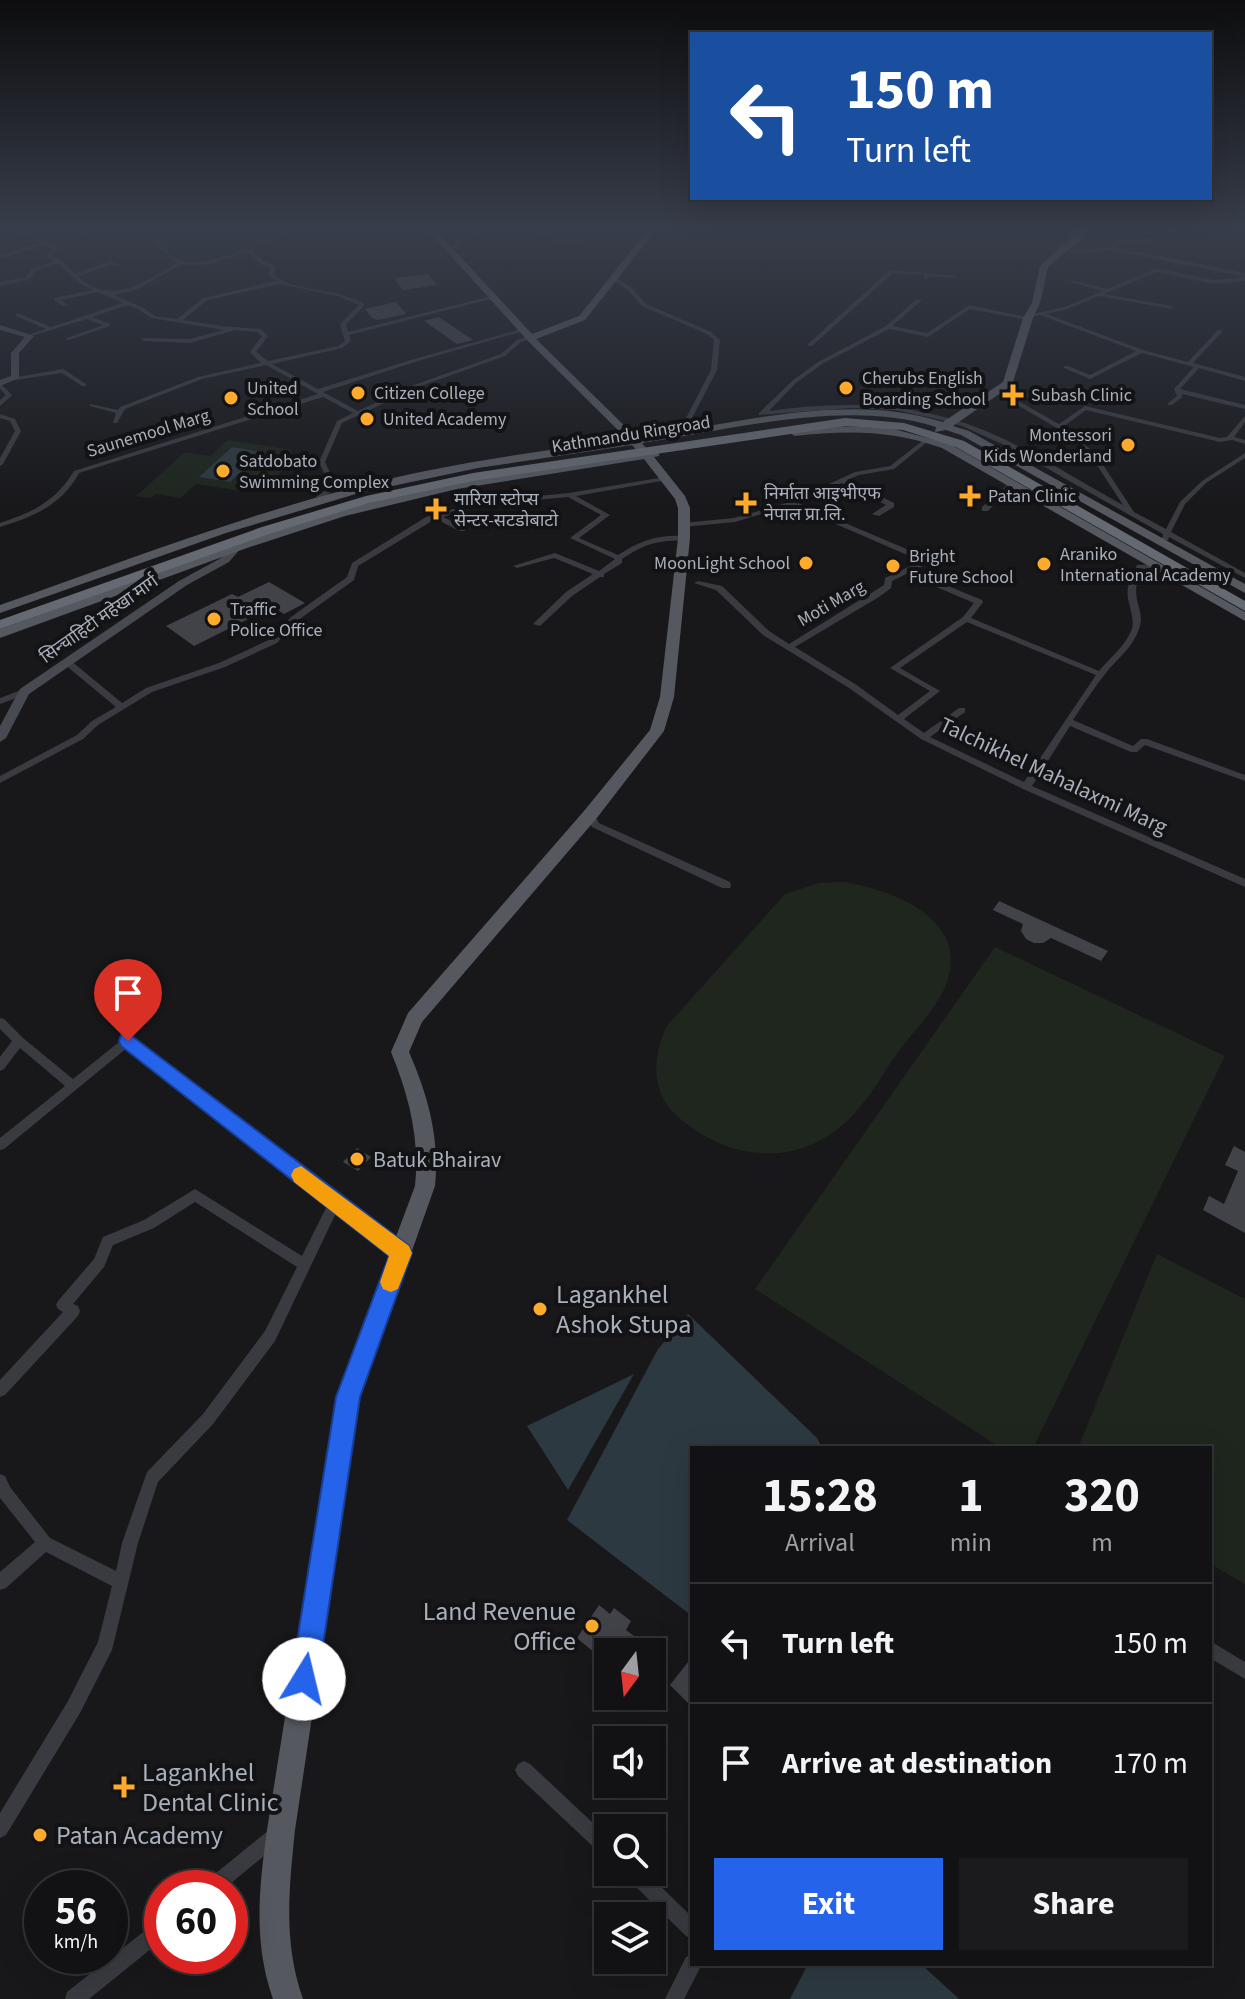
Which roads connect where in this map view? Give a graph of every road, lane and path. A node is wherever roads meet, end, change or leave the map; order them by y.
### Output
1 (25, 319) edge
2 (80, 319) edge
3 (92, 319) edge
4 (164, 319) edge
5 (180, 319) edge
6 (348, 319) edge
7 (407, 319) edge
8 (515, 319) edge
9 (578, 319) edge
10 (676, 319) edge
11 (838, 319) edge
12 (897, 319) edge
13 (951, 319) edge
14 (1032, 319) edge
15 (1043, 319) edge
16 (177, 322) junction
17 (0, 327) edge
18 (888, 327) junction
19 (238, 328) junction
20 (52, 329) junction
21 (1220, 331) dead end
22 (348, 334) junction
23 (527, 334) junction
24 (30, 336) junction
25 (67, 339) dead end
26 (144, 339) dead end
27 (810, 345) dead end
28 (1141, 351) junction
29 (268, 365) junction
30 (1193, 366) junction
31 (1066, 367) dead end
32 (1090, 377) junction
33 (15, 378) junction
34 (1245, 379) edge
35 (1082, 381) dead end
36 (0, 384) edge
37 (84, 385) dead end
38 (997, 391) junction
39 (1180, 392) junction
40 (320, 393) junction
41 (0, 404) edge
42 (1170, 404) dead end
43 (92, 405) dead end
44 (1245, 407) edge
45 (118, 412) junction
46 (357, 413) junction
47 (761, 414) junction
48 (0, 416) edge
49 (1245, 418) edge
50 (778, 420) junction
51 (115, 422) dead end
52 (1059, 427) junction
53 (940, 430) junction
54 (691, 433) junction
55 (1228, 440) junction
56 (1245, 442) edge
57 (640, 448) junction
58 (1245, 455) edge
59 (0, 464) edge
60 (665, 479) junction
61 (842, 480) junction
62 (1012, 483) junction
63 (569, 495) junction
64 (322, 500) junction
65 (792, 503) junction
66 (985, 509) dead end
67 (1131, 513) junction
68 (876, 514) dead end
69 (437, 517) junction
70 (0, 525) edge
71 (462, 529) dead end
72 (684, 531) junction
73 (1164, 539) junction
74 (236, 548) junction
75 (618, 558) junction
76 (517, 566) dead end
77 (1155, 566) junction
78 (907, 572) junction
79 (601, 575) junction
80 (1245, 576) edge
81 (698, 583) dead end
82 (1245, 589) edge
83 (1245, 598) edge
84 (1245, 607) edge
85 (0, 609) edge
86 (1245, 617) edge
87 (0, 618) edge
88 (966, 619) junction
89 (537, 624) dead end
90 (0, 625) edge
91 (0, 634) edge
92 (789, 648) junction
93 (67, 662) junction
94 (1100, 674) junction
95 (24, 692) junction
96 (0, 701) edge
97 (120, 706) junction
98 (962, 710) dead end
99 (899, 718) junction
100 (1069, 722) junction
101 (924, 737) junction
102 (0, 738) edge
103 (1245, 778) edge
104 (0, 780) edge
105 (1026, 787) junction
106 (590, 815) junction
107 (1245, 883) edge
108 (726, 885) dead end
109 (0, 1022) edge
110 (19, 1041) junction
111 (0, 1066) edge
112 (73, 1086) junction
113 (0, 1145) edge
114 (335, 1202) junction
115 (401, 1253) junction
116 (304, 1265) junction
117 (0, 1390) edge
118 (0, 1481) edge
119 (45, 1543) junction
120 (0, 1582) edge
121 (121, 1582) junction
122 (1212, 1650) edge
123 (1245, 1671) edge
124 (524, 1770) dead end
125 (0, 1829) edge
126 (281, 1830) junction
127 (594, 1836) edge
128 (233, 1870) edge
129 (647, 1886) edge
130 (690, 1928) edge
131 (144, 1943) edge
132 (692, 1966) edge
133 (74, 1999) edge
134 (288, 1999) edge
135 (674, 1999) edge

1 - 20 street
2 - 20 street
3 - 25 street
4 - 16 street
5 - 16 street
6 - 22 street
7 - 22 street
8 - 23 main road
9 - 23 main road
10 - 54 street
11 - 27 street
12 - 18 street
13 - 18 street
14 - 38 main road
15 - 28 street
16 - 19 street
17 - 24 street
18 - 47 street
19 - 26 street
19 - 29 street
20 - 24 street
21 - 30 street
22 - 29 street
23 - 40 street, Saunemool Marg
23 - 46 street
23 - 57 main road
24 - 33 street
28 - 30 street
28 - 32 street
29 - 40 street
29 - 45 street
30 - 34 street
30 - 39 street
31 - 32 street
32 - 35 street
33 - 36 street
33 - 37 street
36 - 41 street
38 - 52 street
38 - 53 main road
39 - 42 street
39 - 44 street
40 - 46 street
40 - 70 street, Saunemool Marg
43 - 45 street
45 - 51 street
46 - 64 street
47 - 50 street
47 - 53 street
48 - 59 street
49 - 55 street
50 - 53 main road
50 - 54 main road
52 - 55 street
52 - 67 street
53 - 57 highway, Kathmandu Ringroad
53 - 61 street
53 - 62 main road
53 - 67 street
53 - 73 main road
53 - 83 highway, Kathmandu Ringroad
53 - 84 highway, Kathmandu Ringroad
54 - 57 main road
55 - 56 street
57 - 60 main road
57 - 64 main road
57 - 74 main road
57 - 87 highway, Kathmandu Ringroad
57 - 90 highway, Kathmandu Ringroad
58 - 73 street
60 - 63 street
60 - 72 main road
61 - 65 street
61 - 68 street
62 - 66 street
62 - 77 main road
63 - 69 street
63 - 75 street
64 - 85 main road
65 - 72 street
65 - 78 street, Moti Marg
67 - 73 street
69 - 71 street
69 - 97 street
72 - 75 street
72 - 106 main road
73 - 80 street
73 - 82 main road
74 - 91 main road
74 - 93 street, सिन्चाहिटी महेखा मार्ग
75 - 79 street
76 - 79 street
77 - 86 main road
77 - 94 street
78 - 88 street
78 - 92 street, Moti Marg
79 - 89 street
81 - 92 street, Talchikhel Mahalaxmi Marg
88 - 94 street
88 - 99 street
92 - 99 street, Talchikhel Mahalaxmi Marg
93 - 95 street, सिन्चाहिटी महेखा मार्ग
93 - 97 street
94 - 100 street
95 - 96 street
95 - 102 street, सिन्चाहिटी महेखा मार्ग
97 - 104 street
98 - 101 street
99 - 101 street, Talchikhel Mahalaxmi Marg
100 - 103 street
100 - 105 street
101 - 105 street, Talchikhel Mahalaxmi Marg
105 - 107 street, Talchikhel Mahalaxmi Marg
106 - 108 street
106 - 115 main road
109 - 110 street
110 - 111 street
110 - 112 street
112 - 113 street
112 - 114 street
114 - 115 street
114 - 116 street
115 - 126 main road
116 - 117 street
116 - 121 street
118 - 119 street
119 - 120 street
119 - 121 street
121 - 125 street
122 - 123 street
124 - 127 street
126 - 128 street
126 - 134 main road
129 - 130 street
131 - 133 street
132 - 135 street

